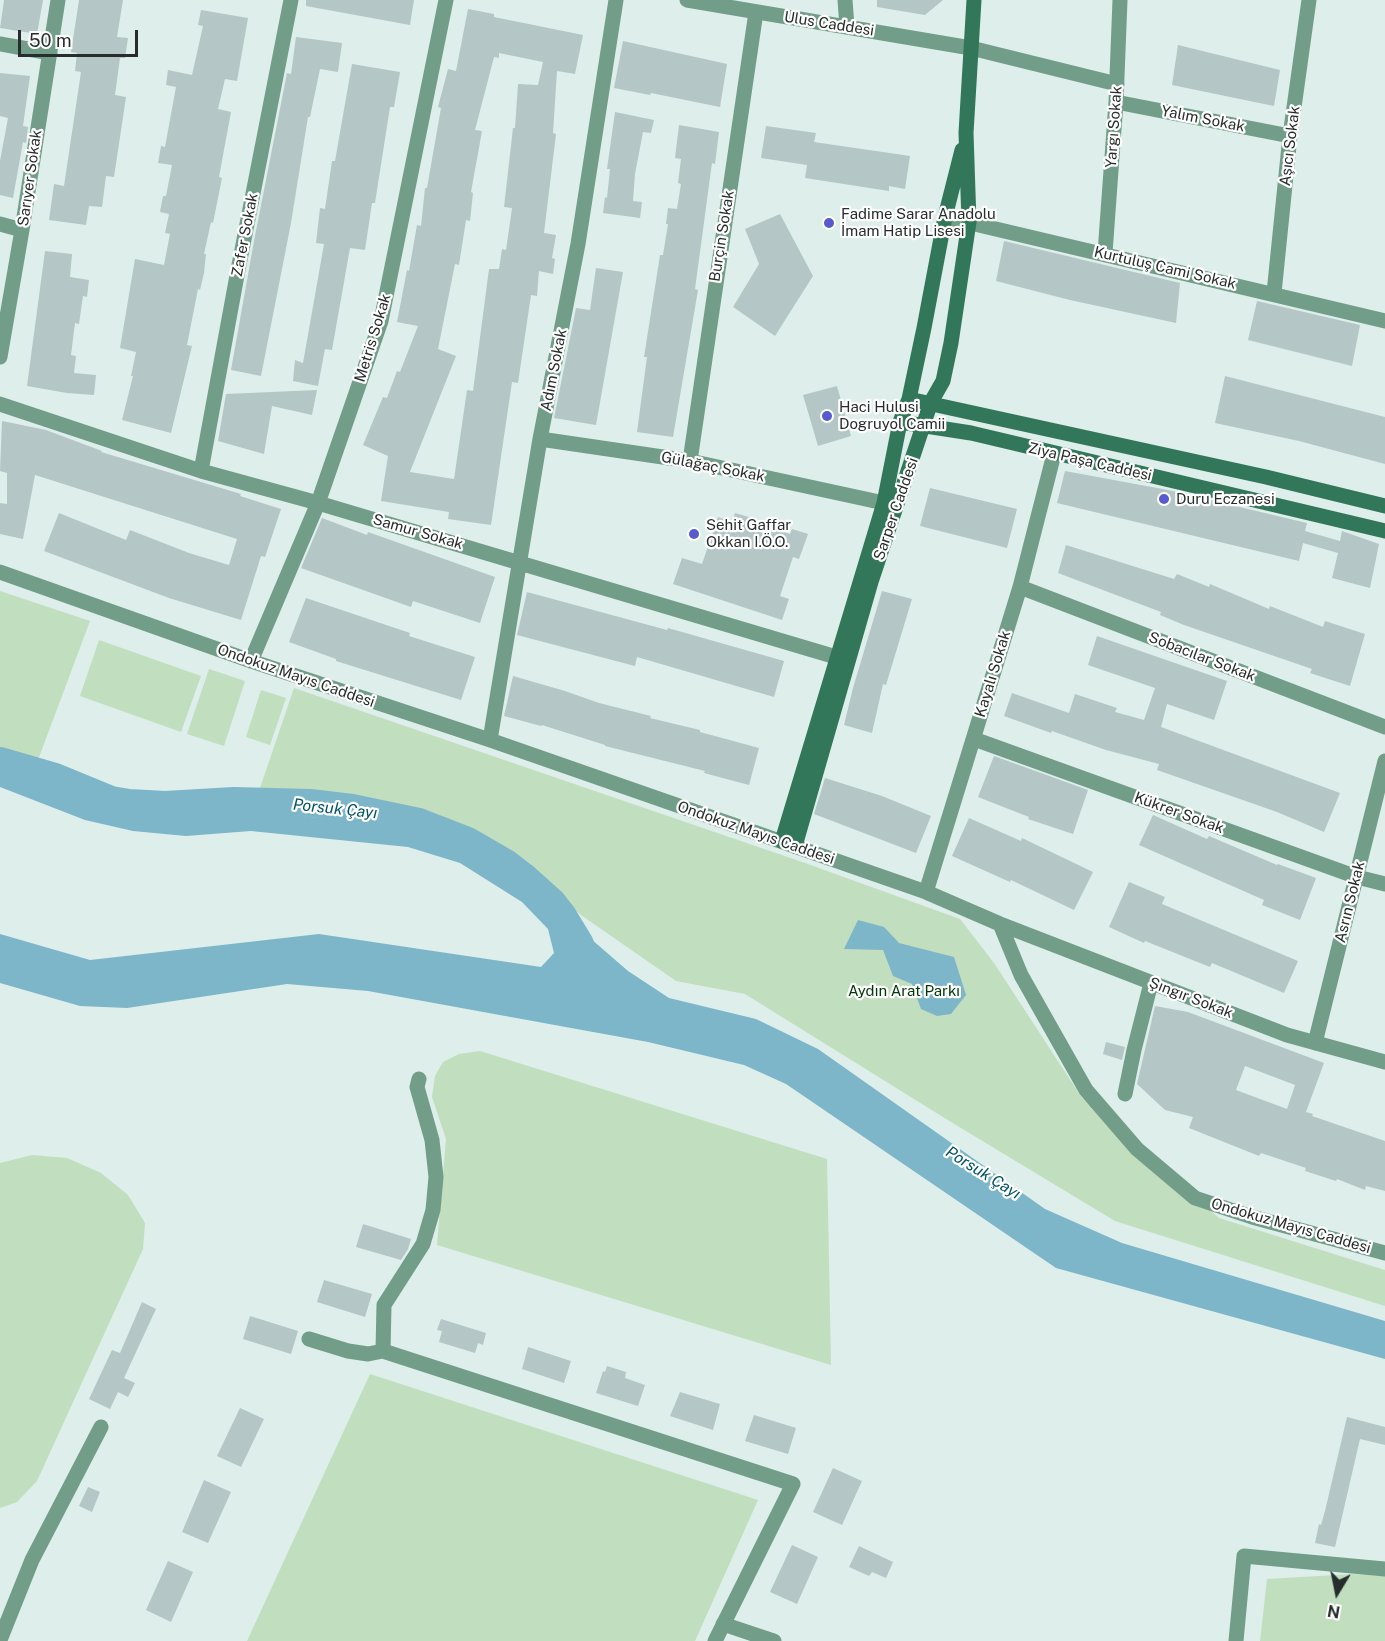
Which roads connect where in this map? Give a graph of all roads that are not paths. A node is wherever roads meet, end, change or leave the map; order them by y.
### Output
1 (58, 0) edge
2 (291, 0) edge
3 (446, 0) edge
4 (616, 0) edge
5 (687, 0) edge
6 (845, 0) edge
7 (974, 0) edge
8 (1120, 0) edge
9 (1309, 0) edge
10 (756, 12) junction
11 (847, 27) junction
12 (0, 44) edge
13 (971, 48) junction
14 (50, 53) junction
15 (1117, 84) junction
16 (1116, 102) junction
17 (966, 133) junction
18 (1290, 136) junction
19 (945, 217) junction
20 (969, 222) junction
21 (0, 224) edge
22 (22, 230) junction
23 (1105, 253) junction
24 (1274, 293) junction
25 (1385, 321) edge
26 (0, 357) edge
27 (909, 399) junction
28 (931, 402) junction
29 (0, 404) edge
30 (900, 422) junction
31 (924, 427) junction
32 (540, 439) junction
33 (1054, 454) junction
34 (690, 461) junction
35 (201, 471) junction
36 (318, 502) junction
37 (884, 503) junction
38 (1385, 506) edge
39 (1385, 531) edge
40 (520, 562) junction
41 (0, 572) edge
42 (1020, 587) junction
43 (836, 657) junction
44 (251, 661) junction
45 (1385, 727) edge
46 (974, 739) junction
47 (490, 741) junction
48 (1385, 761) edge
49 (788, 844) junction
50 (1357, 877) junction
51 (1385, 884) edge
52 (926, 892) junction
53 (1000, 924) junction
54 (1152, 983) junction
55 (1315, 1043) junction
56 (1385, 1062) edge
57 (419, 1078) dead end
58 (1125, 1094) dead end
59 (1385, 1253) edge
60 (309, 1339) dead end
61 (382, 1351) junction
62 (101, 1427) dead end
63 (1385, 1569) edge
64 (723, 1623) junction
65 (0, 1640) edge
66 (715, 1641) edge
67 (774, 1641) edge
68 (1236, 1641) edge

1 - 14 street, Sarıyer Sokak
2 - 35 street, Zafer Sokak
3 - 36 street, Metris Sokak
4 - 32 street, Adım Sokak
5 - 10 street, Ulus Caddesi
6 - 11 street
7 - 13 main road, Sarper Caddesi
8 - 15 street, Yargı Sokak
9 - 18 street, Aşıcı Sokak
10 - 11 street, Ulus Caddesi
10 - 34 street, Burçin Sokak
11 - 13 street, Ulus Caddesi
12 - 14 street
13 - 15 street, Ulus Caddesi
13 - 17 main road, Sarper Caddesi
14 - 22 street, Sarıyer Sokak
15 - 16 street, Yargı Sokak
16 - 18 street, Yalım Sokak
16 - 23 street, Yargı Sokak
17 - 19 main road, Sarper Caddesi
17 - 20 main road, Sarper Caddesi
18 - 24 street, Aşıcı Sokak
19 - 20 street, Kurtuluş Cami Sokak
19 - 27 main road, Sarper Caddesi
20 - 23 street, Kurtuluş Cami Sokak
20 - 28 main road, Sarper Caddesi
21 - 22 street
22 - 26 street, Sarıyer Sokak
23 - 24 street, Kurtuluş Cami Sokak
24 - 25 street, Kurtuluş Cami Sokak
27 - 28 main road, Ziya Paşa Caddesi
27 - 30 main road, Sarper Caddesi
28 - 31 main road, Sarper Caddesi
28 - 38 main road, Ziya Paşa Caddesi
29 - 35 street, Samur Sokak
30 - 31 main road, Ziya Paşa Caddesi
30 - 37 main road, Sarper Caddesi
31 - 33 main road, Ziya Paşa Caddesi
31 - 49 main road, Sarper Caddesi
32 - 34 street, Gülağaç Sokak
32 - 40 street, Adım Sokak
33 - 39 main road, Ziya Paşa Caddesi
33 - 42 street, Kayalı Sokak
34 - 37 street, Gülağaç Sokak
35 - 36 street, Samur Sokak
36 - 40 street, Samur Sokak
36 - 44 street, Metris Sokak
37 - 43 main road, Sarper Caddesi
40 - 43 street, Samur Sokak
40 - 47 street, Adım Sokak
41 - 44 street, Ondokuz Mayıs Caddesi
42 - 45 street, Sobacılar Sokak
42 - 46 street, Kayalı Sokak
43 - 49 main road, Sarper Caddesi
44 - 47 street, Ondokuz Mayıs Caddesi
46 - 50 street, Kükrer Sokak
46 - 52 street, Kayalı Sokak
47 - 49 street, Ondokuz Mayıs Caddesi
48 - 50 street, Asrın Sokak
49 - 52 street, Ondokuz Mayıs Caddesi
50 - 51 street, Kükrer Sokak
50 - 55 street, Asrın Sokak
52 - 53 street, Ondokuz Mayıs Caddesi
53 - 54 street, Şıngır Sokak
53 - 59 street, Ondokuz Mayıs Caddesi
54 - 55 street, Şıngır Sokak
54 - 58 street
55 - 56 street, Şıngır Sokak
57 - 61 street
60 - 61 street
61 - 64 street
62 - 65 street
63 - 68 street
64 - 66 street
64 - 67 street

